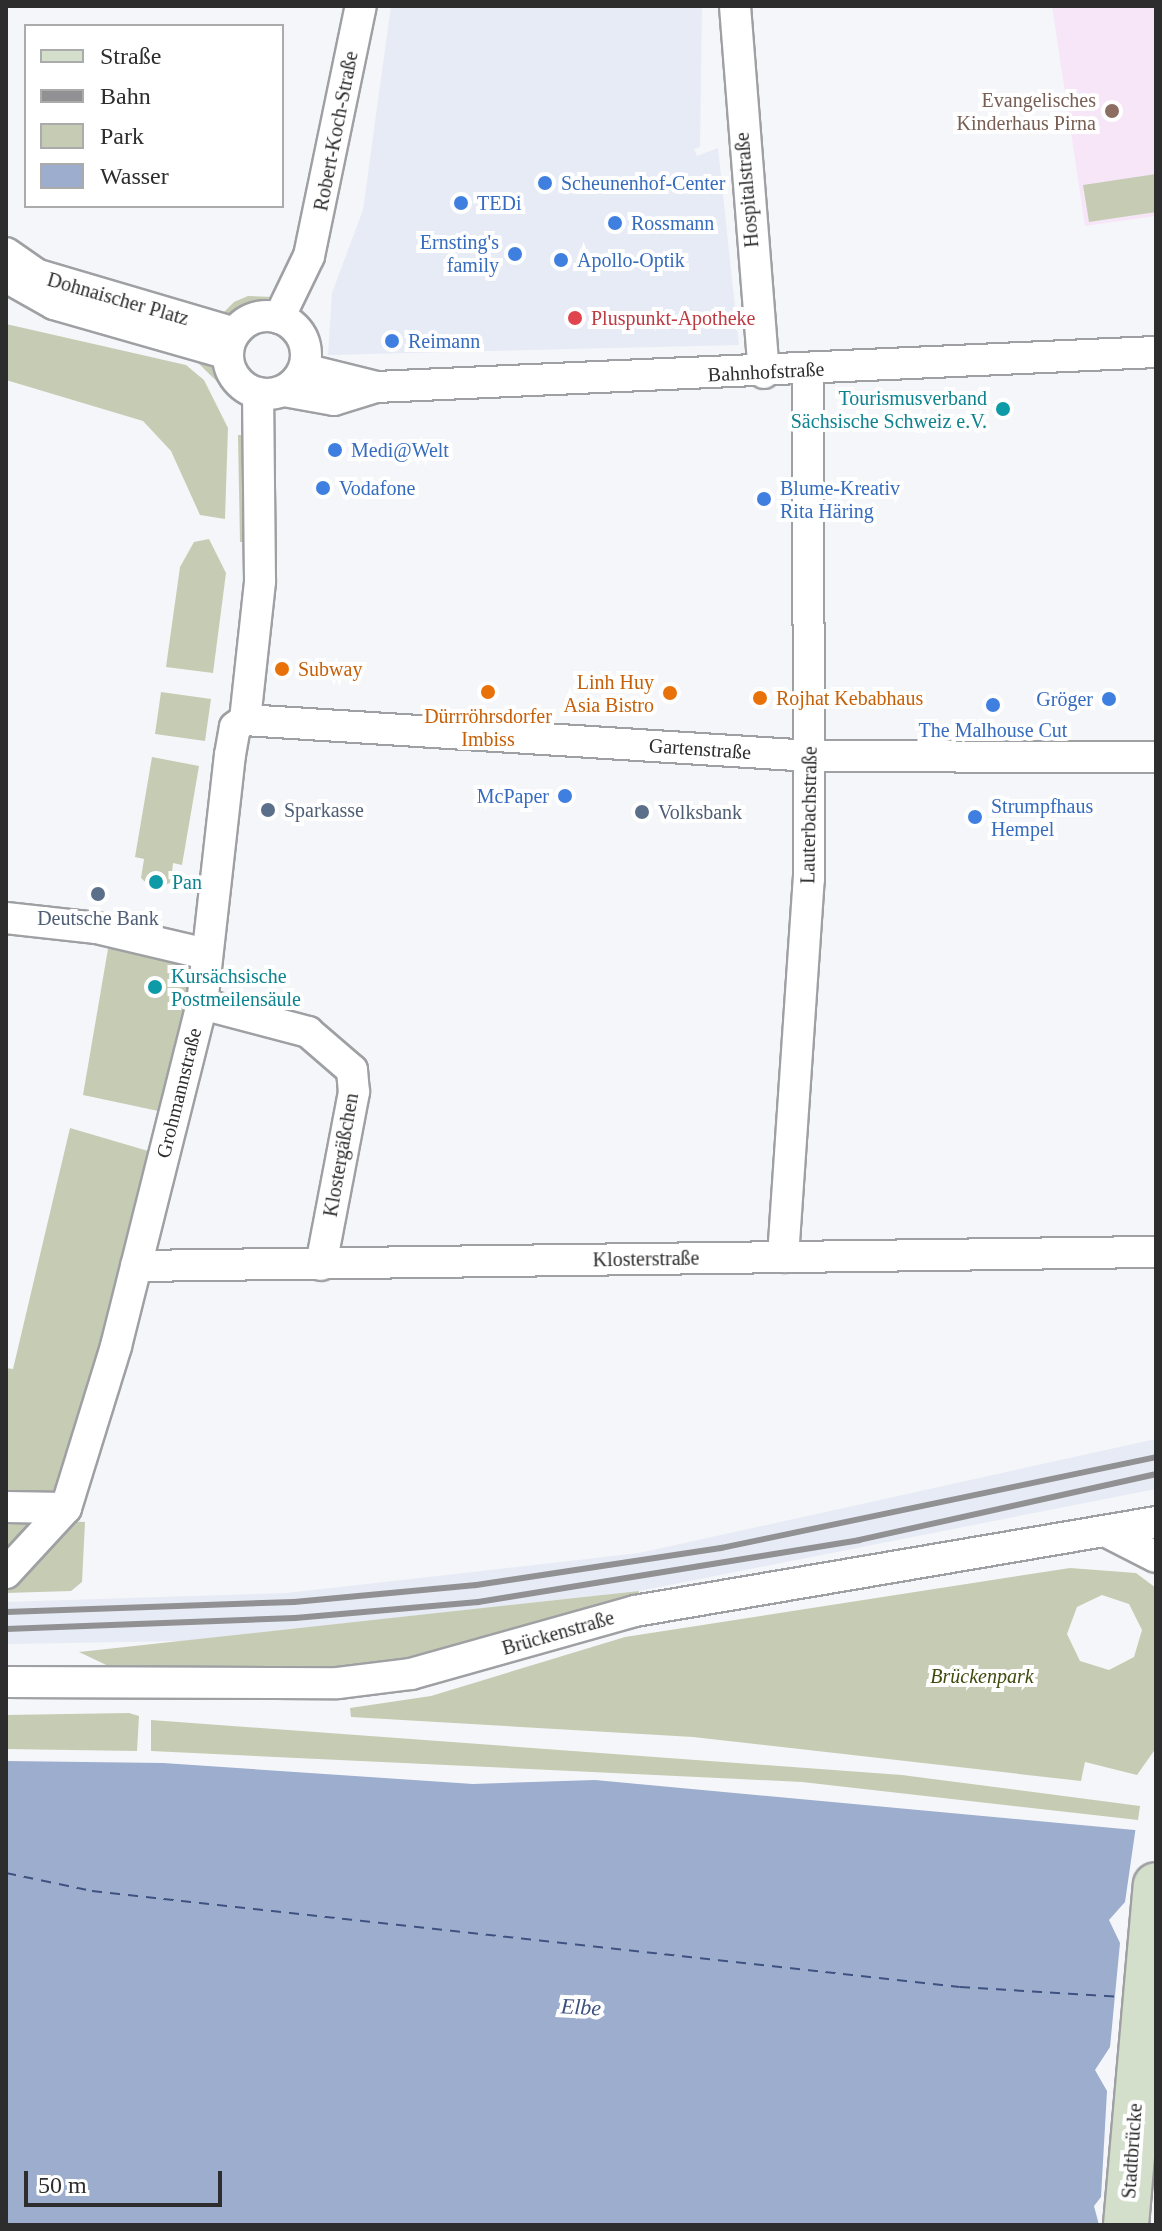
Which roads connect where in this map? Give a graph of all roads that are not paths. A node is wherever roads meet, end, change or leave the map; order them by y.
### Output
1 (361, 6) edge
2 (735, 6) edge
3 (6, 253) edge
4 (6, 277) edge
5 (290, 326) junction
6 (231, 343) junction
7 (1156, 352) edge
8 (808, 371) junction
9 (764, 373) junction
10 (282, 384) junction
11 (245, 720) junction
12 (811, 756) junction
13 (1156, 757) edge
14 (6, 918) edge
15 (207, 954) junction
16 (202, 1004) junction
17 (1156, 1252) edge
18 (783, 1257) junction
19 (321, 1265) junction
20 (136, 1266) junction
21 (6, 1507) edge
22 (66, 1508) junction
23 (1156, 1522) edge
24 (1107, 1532) junction
25 (1156, 1557) edge
26 (6, 1573) edge
27 (6, 1682) edge
28 (1156, 1885) edge
29 (1126, 2225) edge

1 - 5 street, Robert-Koch-Straße
2 - 9 street, Hospitalstraße
3 - 6 street, Dohnaischer Platz
4 - 6 street, Dohnaischer Platz
5 - 6 street
5 - 10 street
6 - 10 street
7 - 8 street, Bahnhofstraße
8 - 9 street, Bahnhofstraße
8 - 12 street, Lauterbachstraße
9 - 10 street, Bahnhofstraße
10 - 11 street, Grohmannstraße
11 - 12 street, Gartenstraße
11 - 15 street, Grohmannstraße
12 - 13 street, Gartenstraße
12 - 18 street, Lauterbachstraße
14 - 15 street
15 - 16 street, Grohmannstraße
16 - 19 street, Klostergäßchen
16 - 20 street, Grohmannstraße
17 - 18 street, Klosterstraße
18 - 19 street, Klosterstraße
19 - 20 street, Klosterstraße
20 - 22 street, Grohmannstraße
21 - 22 street
22 - 26 street, Grohmannstraße
23 - 24 street, Brückenstraße
24 - 25 street
24 - 27 street, Brückenstraße
28 - 29 main road, Stadtbrücke

